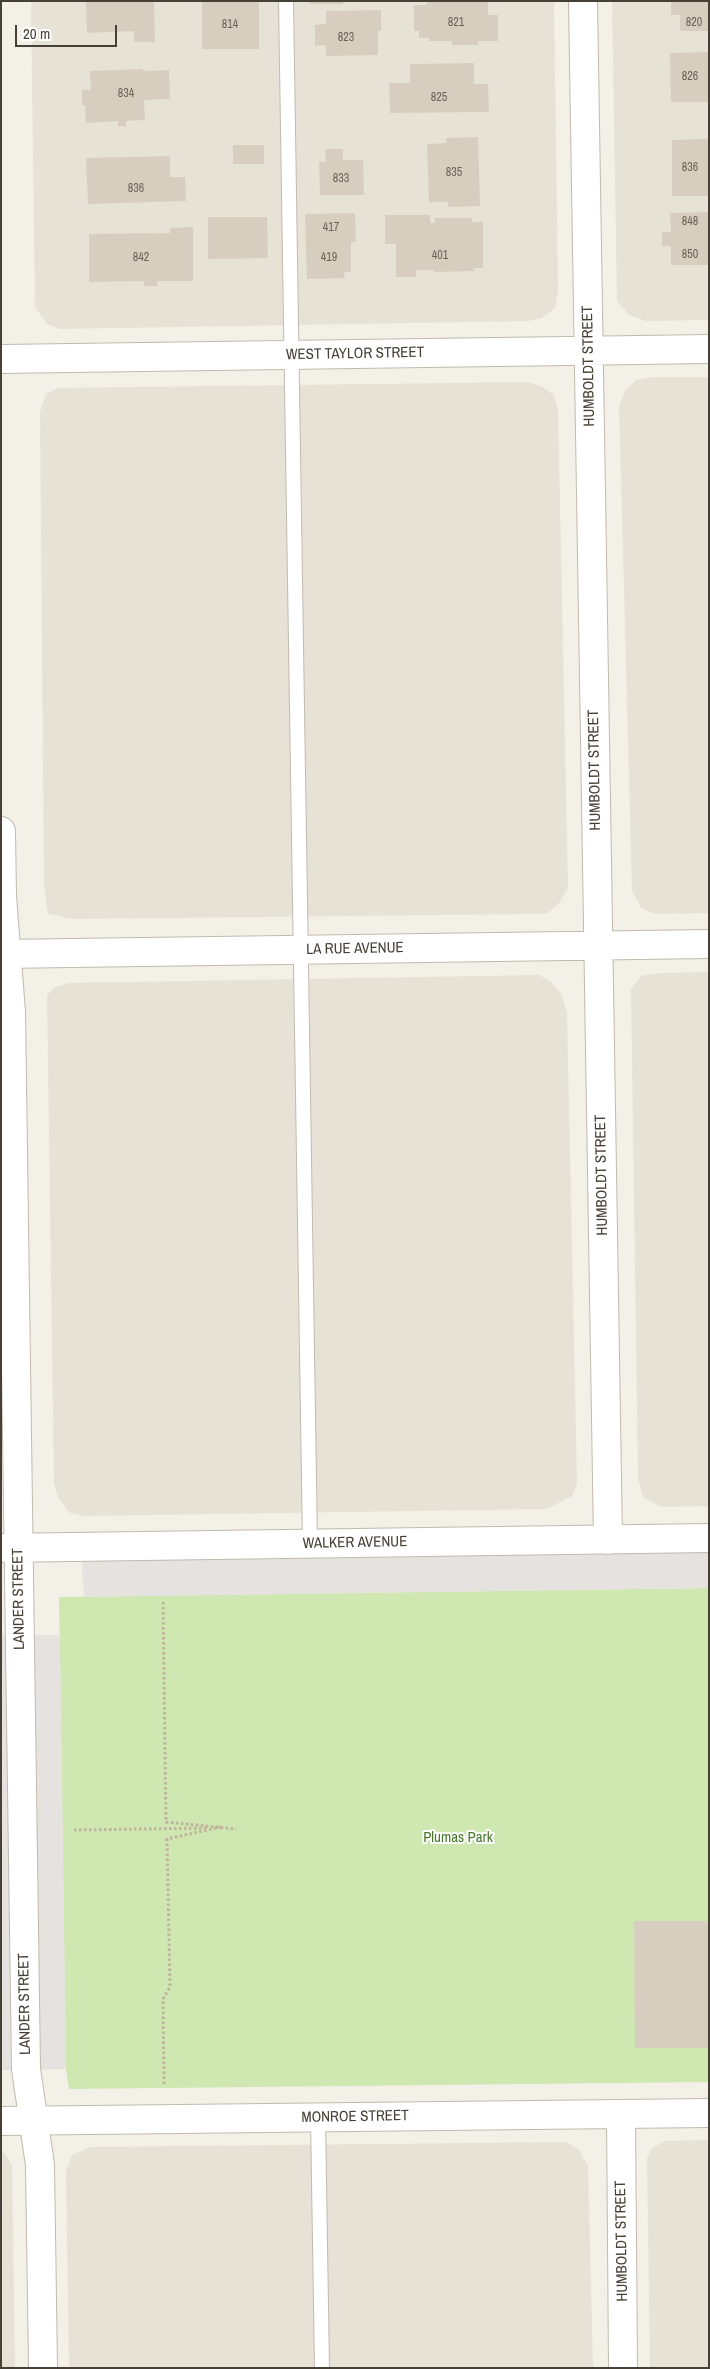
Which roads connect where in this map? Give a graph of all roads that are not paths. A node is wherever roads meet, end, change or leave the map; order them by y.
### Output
1 (286, 1) edge
2 (583, 1) edge
3 (709, 349) edge
4 (589, 351) junction
5 (291, 355) junction
6 (1, 359) edge
7 (1, 830) edge
8 (709, 944) edge
9 (598, 946) junction
10 (302, 950) junction
11 (4, 954) edge
12 (709, 1538) edge
13 (608, 1540) junction
14 (310, 1544) junction
15 (10, 1548) edge
16 (709, 2113) edge
17 (621, 2114) junction
18 (318, 2118) junction
19 (1, 2121) edge
20 (34, 2121) junction
21 (43, 2368) edge
22 (322, 2368) edge
23 (624, 2368) edge

1 - 5 lane
2 - 4 street, HUMBOLDT STREET
3 - 4 street, WEST TAYLOR STREET
4 - 5 street, WEST TAYLOR STREET
4 - 9 street, HUMBOLDT STREET
5 - 6 street, WEST TAYLOR STREET
5 - 10 lane
7 - 11 street, LANDER STREET
8 - 9 street, LA RUE AVENUE
9 - 10 street, LA RUE AVENUE
9 - 13 street, HUMBOLDT STREET
10 - 11 street, LA RUE AVENUE
10 - 14 lane
11 - 15 street, LANDER STREET
12 - 13 street, WALKER AVENUE
13 - 14 street, WALKER AVENUE
14 - 15 street, WALKER AVENUE
15 - 20 street, LANDER STREET
16 - 17 street, MONROE STREET
17 - 18 street, MONROE STREET
17 - 23 street, HUMBOLDT STREET
18 - 20 street, MONROE STREET
18 - 22 lane
19 - 20 street, MONROE STREET
20 - 21 street, LANDER STREET

